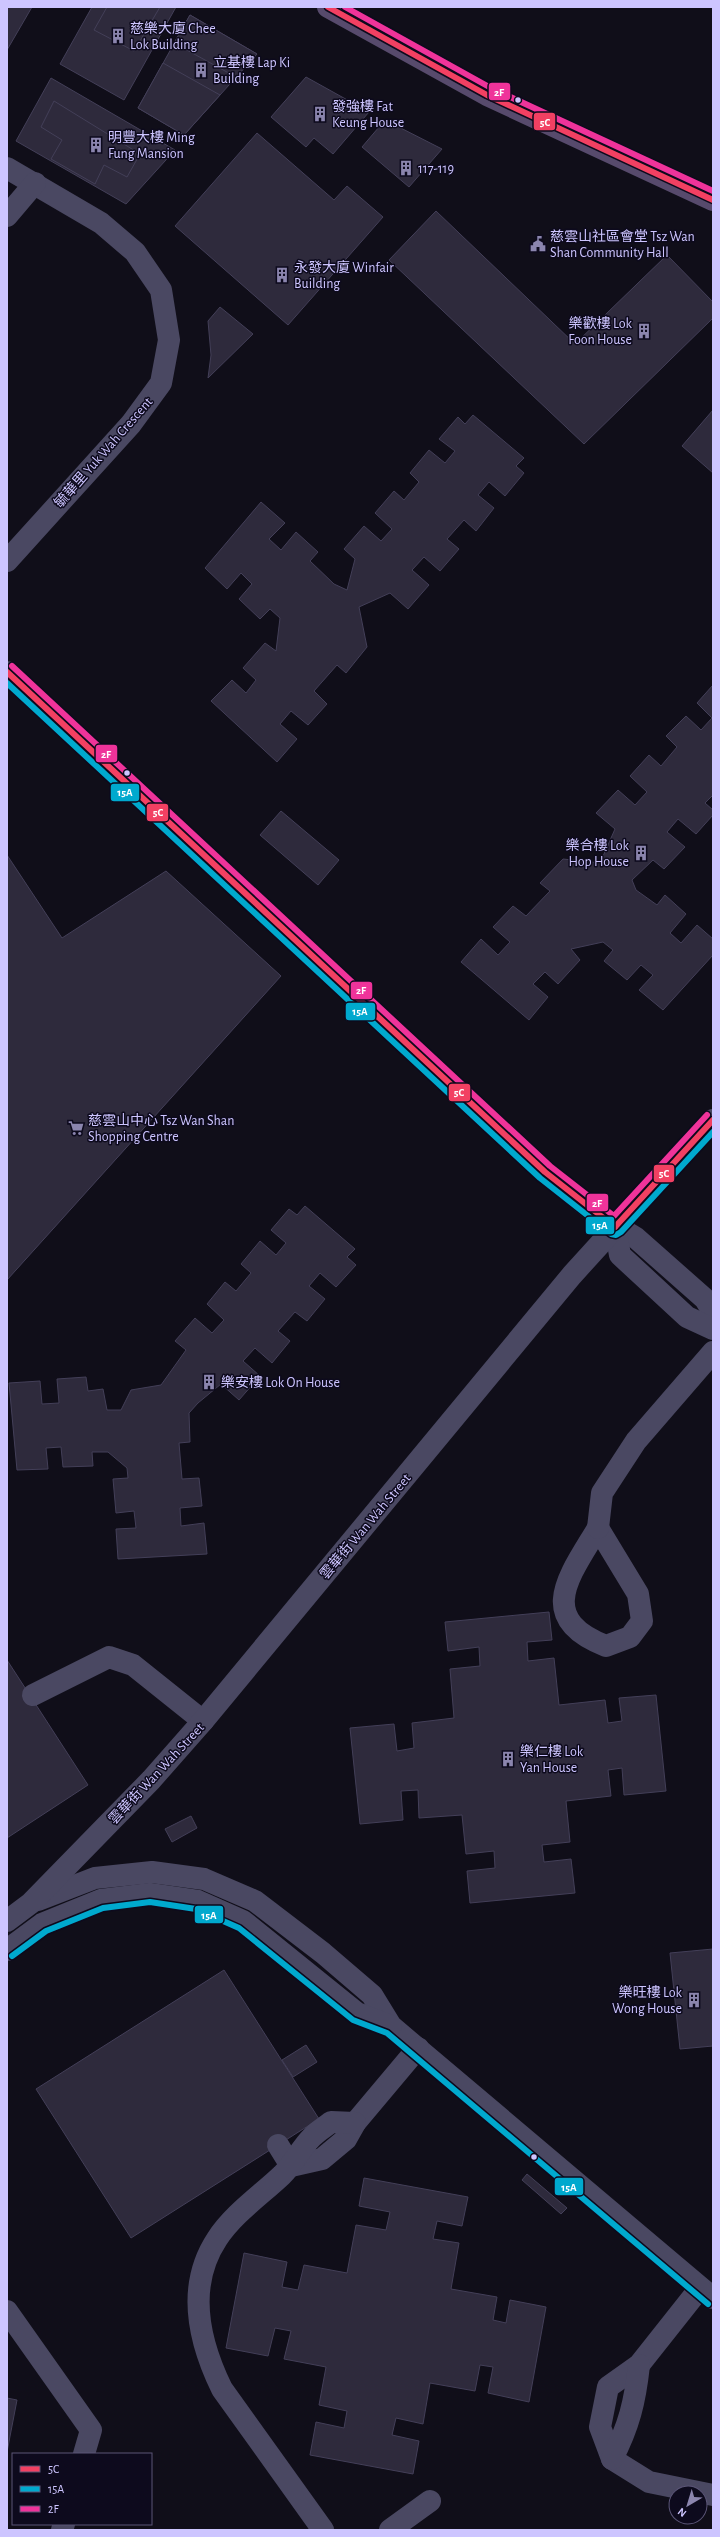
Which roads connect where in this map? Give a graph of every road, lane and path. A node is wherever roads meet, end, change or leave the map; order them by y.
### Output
1 (328, 7) edge
2 (7, 168) edge
3 (35, 183) junction
4 (713, 200) edge
5 (13, 209) edge
6 (7, 561) edge
7 (7, 672) edge
8 (713, 1120) edge
9 (615, 1227) junction
10 (713, 1312) edge
11 (713, 1328) edge
12 (713, 1352) edge
13 (598, 1528) junction
14 (33, 1696) dead end
15 (203, 1721) junction
16 (31, 1903) junction
17 (7, 1921) edge
18 (7, 1950) edge
19 (391, 2026) junction
20 (418, 2048) junction
21 (278, 2145) dead end
22 (291, 2166) junction
23 (707, 2293) edge
24 (7, 2310) edge
25 (84, 2453) edge
26 (713, 2495) edge
27 (430, 2500) dead end
28 (323, 2530) edge
29 (390, 2530) edge

1 - 4 main road
2 - 3 street, 毓華里 Yuk Wah Crescent
3 - 5 street
3 - 6 street, 毓華里 Yuk Wah Crescent
7 - 9 street
8 - 9 street, 雲華街 Wan Wah Street
9 - 10 street
9 - 11 street
9 - 15 street, 雲華街 Wan Wah Street
12 - 13 street
13 - 13 street
14 - 15 street
15 - 16 street, 雲華街 Wan Wah Street
16 - 17 street, 雲華街 Wan Wah Street
16 - 19 street
18 - 19 street
19 - 20 street
20 - 22 street
20 - 23 street
21 - 22 street
22 - 28 street
23 - 26 street
24 - 25 street
27 - 29 street

